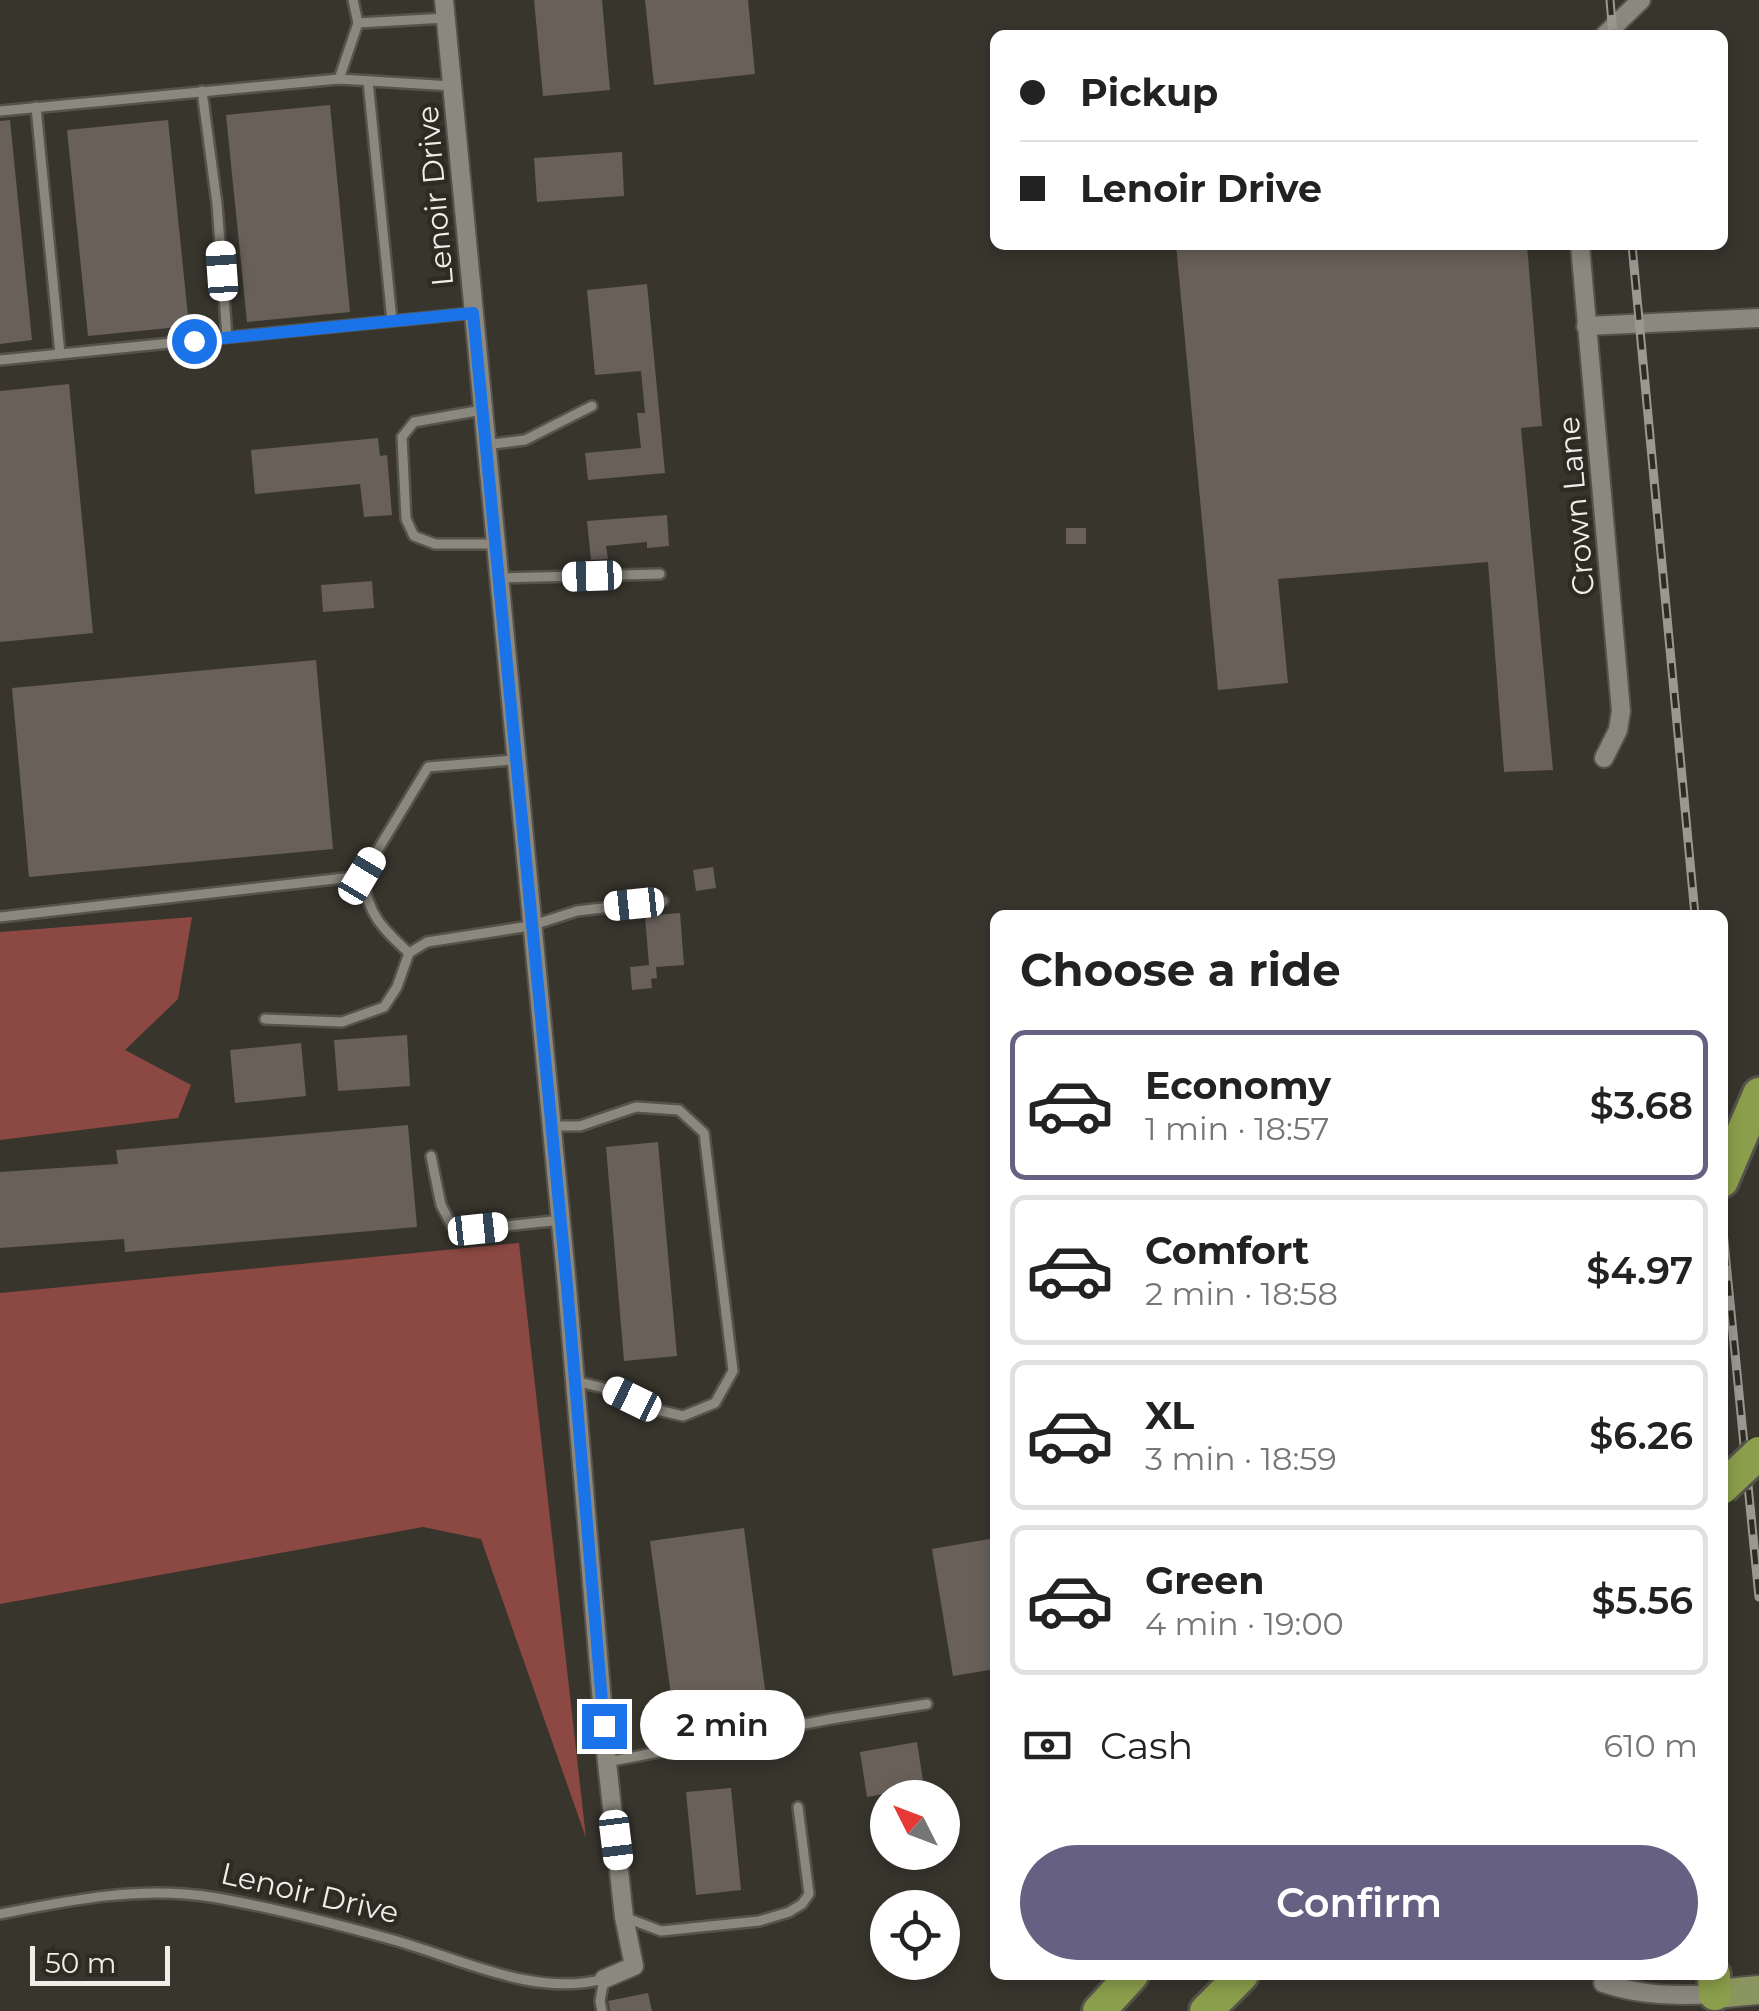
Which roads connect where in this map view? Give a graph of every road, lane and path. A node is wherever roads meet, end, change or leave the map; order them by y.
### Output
1 (354, 0) edge
2 (1641, 0) edge
3 (444, 9) edge
4 (358, 23) junction
5 (1610, 30) edge
6 (339, 79) junction
7 (368, 81) junction
8 (452, 86) junction
9 (202, 91) junction
10 (36, 107) junction
11 (0, 110) edge
12 (1580, 250) edge
13 (473, 313) junction
14 (1759, 318) edge
15 (392, 321) junction
16 (1586, 326) junction
17 (227, 337) junction
18 (60, 354) junction
19 (0, 360) edge
20 (592, 406) dead end
21 (482, 410) junction
22 (485, 445) junction
23 (494, 544) junction
24 (660, 574) dead end
25 (497, 578) junction
26 (1604, 758) dead end
27 (514, 760) junction
28 (362, 876) junction
29 (664, 902) dead end
30 (0, 917) edge
31 (530, 926) junction
32 (409, 954) junction
33 (265, 1019) dead end
34 (1759, 1094) edge
35 (551, 1126) junction
36 (431, 1156) dead end
37 (1728, 1167) edge
38 (560, 1220) junction
39 (575, 1380) junction
40 (1759, 1452) edge
41 (1728, 1482) edge
42 (927, 1704) dead end
43 (607, 1762) junction
44 (798, 1808) dead end
45 (0, 1914) edge
46 (624, 1916) junction
47 (604, 1979) junction
48 (1128, 1980) edge
49 (1215, 1980) edge
50 (1237, 1980) edge
51 (1604, 1983) dead end
52 (1714, 1984) edge
53 (1759, 1990) edge
54 (602, 2011) edge
55 (1100, 2011) edge
56 (1184, 2011) edge
57 (1206, 2011) edge

1 - 4 lane
2 - 5 street
3 - 4 lane
3 - 8 street, Lenoir Drive
4 - 6 lane
6 - 7 lane
6 - 9 lane
7 - 8 lane
7 - 15 lane
8 - 13 street, Lenoir Drive
9 - 10 lane
9 - 17 lane
10 - 11 lane
10 - 18 lane
12 - 16 street, Crown Lane
13 - 15 lane
13 - 21 street, Lenoir Drive
14 - 16 street
15 - 17 lane
16 - 26 street, Crown Lane
17 - 18 lane
18 - 19 lane
20 - 22 lane
21 - 22 street, Lenoir Drive
21 - 23 lane
22 - 23 street, Lenoir Drive
23 - 25 street, Lenoir Drive
24 - 25 lane
25 - 27 street, Lenoir Drive
27 - 28 lane
27 - 31 street, Lenoir Drive
28 - 30 lane
28 - 32 lane
29 - 31 lane
31 - 32 lane
31 - 35 street, Lenoir Drive
32 - 33 lane
34 - 37 highway
35 - 38 street, Lenoir Drive
35 - 39 lane
36 - 38 lane
38 - 39 street, Lenoir Drive
39 - 43 street, Lenoir Drive
40 - 41 highway, bridge
42 - 43 lane
43 - 46 street, Lenoir Drive
44 - 46 lane
45 - 47 lane, Lenoir Drive
46 - 47 street, Lenoir Drive
47 - 54 lane
48 - 55 highway
49 - 56 highway
50 - 57 highway
51 - 52 street
52 - 53 main road

